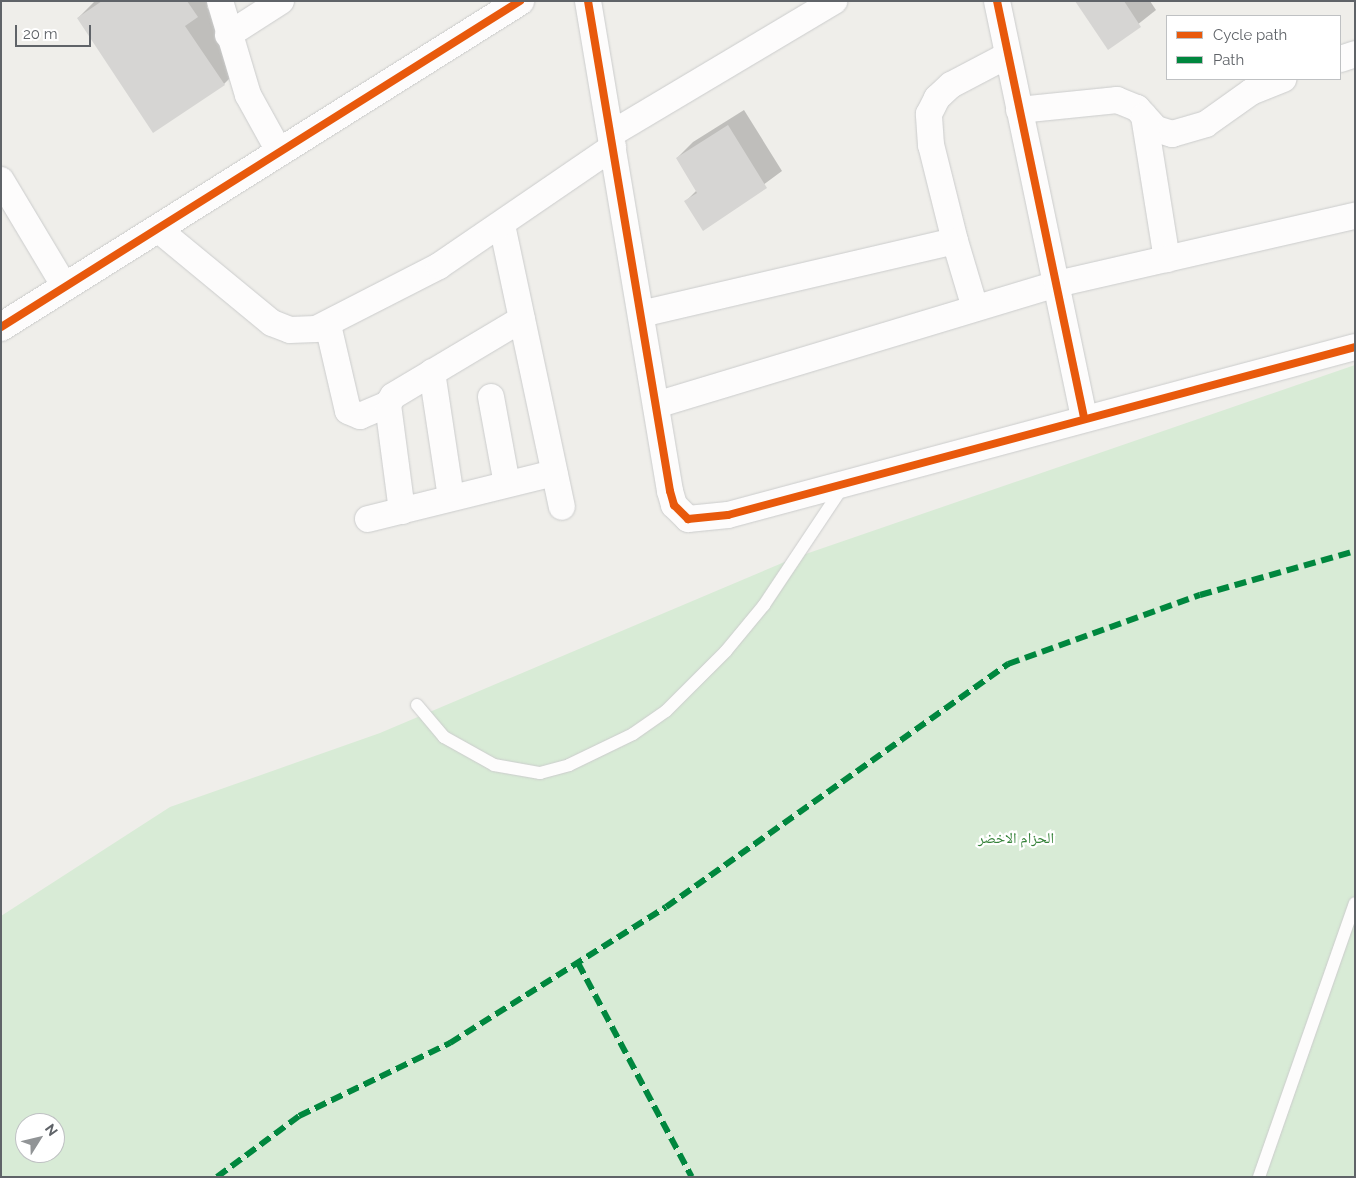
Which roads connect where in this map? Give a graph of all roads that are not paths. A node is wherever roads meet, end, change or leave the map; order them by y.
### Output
1 (220, 1) edge
2 (281, 1) edge
3 (520, 1) edge
4 (588, 1) edge
5 (834, 1) edge
6 (997, 1) edge
7 (228, 34) junction
8 (1008, 54) junction
9 (1355, 54) edge
10 (1341, 58) edge
11 (1281, 80) edge
12 (1020, 110) junction
13 (1144, 116) junction
14 (612, 141) junction
15 (280, 153) junction
16 (1, 180) edge
17 (1355, 216) edge
18 (502, 225) junction
19 (159, 230) junction
20 (955, 241) junction
21 (1167, 258) junction
22 (1057, 284) junction
23 (65, 287) junction
24 (975, 308) junction
25 (641, 314) junction
26 (522, 319) junction
27 (328, 325) junction
28 (1, 327) edge
29 (1355, 347) edge
30 (432, 372) junction
31 (491, 397) dead end
32 (388, 404) junction
33 (656, 406) junction
34 (1084, 418) junction
35 (554, 473) junction
36 (846, 481) junction
37 (508, 484) junction
38 (451, 498) junction
39 (562, 507) dead end
40 (402, 511) junction
41 (368, 519) dead end
42 (417, 705) dead end
43 (1355, 903) edge
44 (1259, 1177) edge

1 - 7 street
2 - 7 street
3 - 15 street
4 - 14 street
5 - 14 street
6 - 8 street
7 - 15 street
8 - 12 street
8 - 20 street
9 - 10 street
11 - 13 street
12 - 13 street
12 - 22 street
13 - 21 street
14 - 18 street
14 - 25 street
15 - 19 street
16 - 23 street
17 - 21 street
18 - 26 street
18 - 27 street
19 - 23 street
19 - 27 street
20 - 24 street
20 - 25 street
21 - 22 street
22 - 24 street
22 - 34 street
23 - 28 street
24 - 33 street
25 - 33 street
26 - 30 street
26 - 35 street
27 - 32 street
29 - 34 street
30 - 32 street
30 - 38 street
31 - 37 street
32 - 40 street
33 - 36 street
34 - 36 street
35 - 37 street
35 - 39 street
36 - 42 lane
37 - 38 street
38 - 40 street
40 - 41 street
43 - 44 lane

